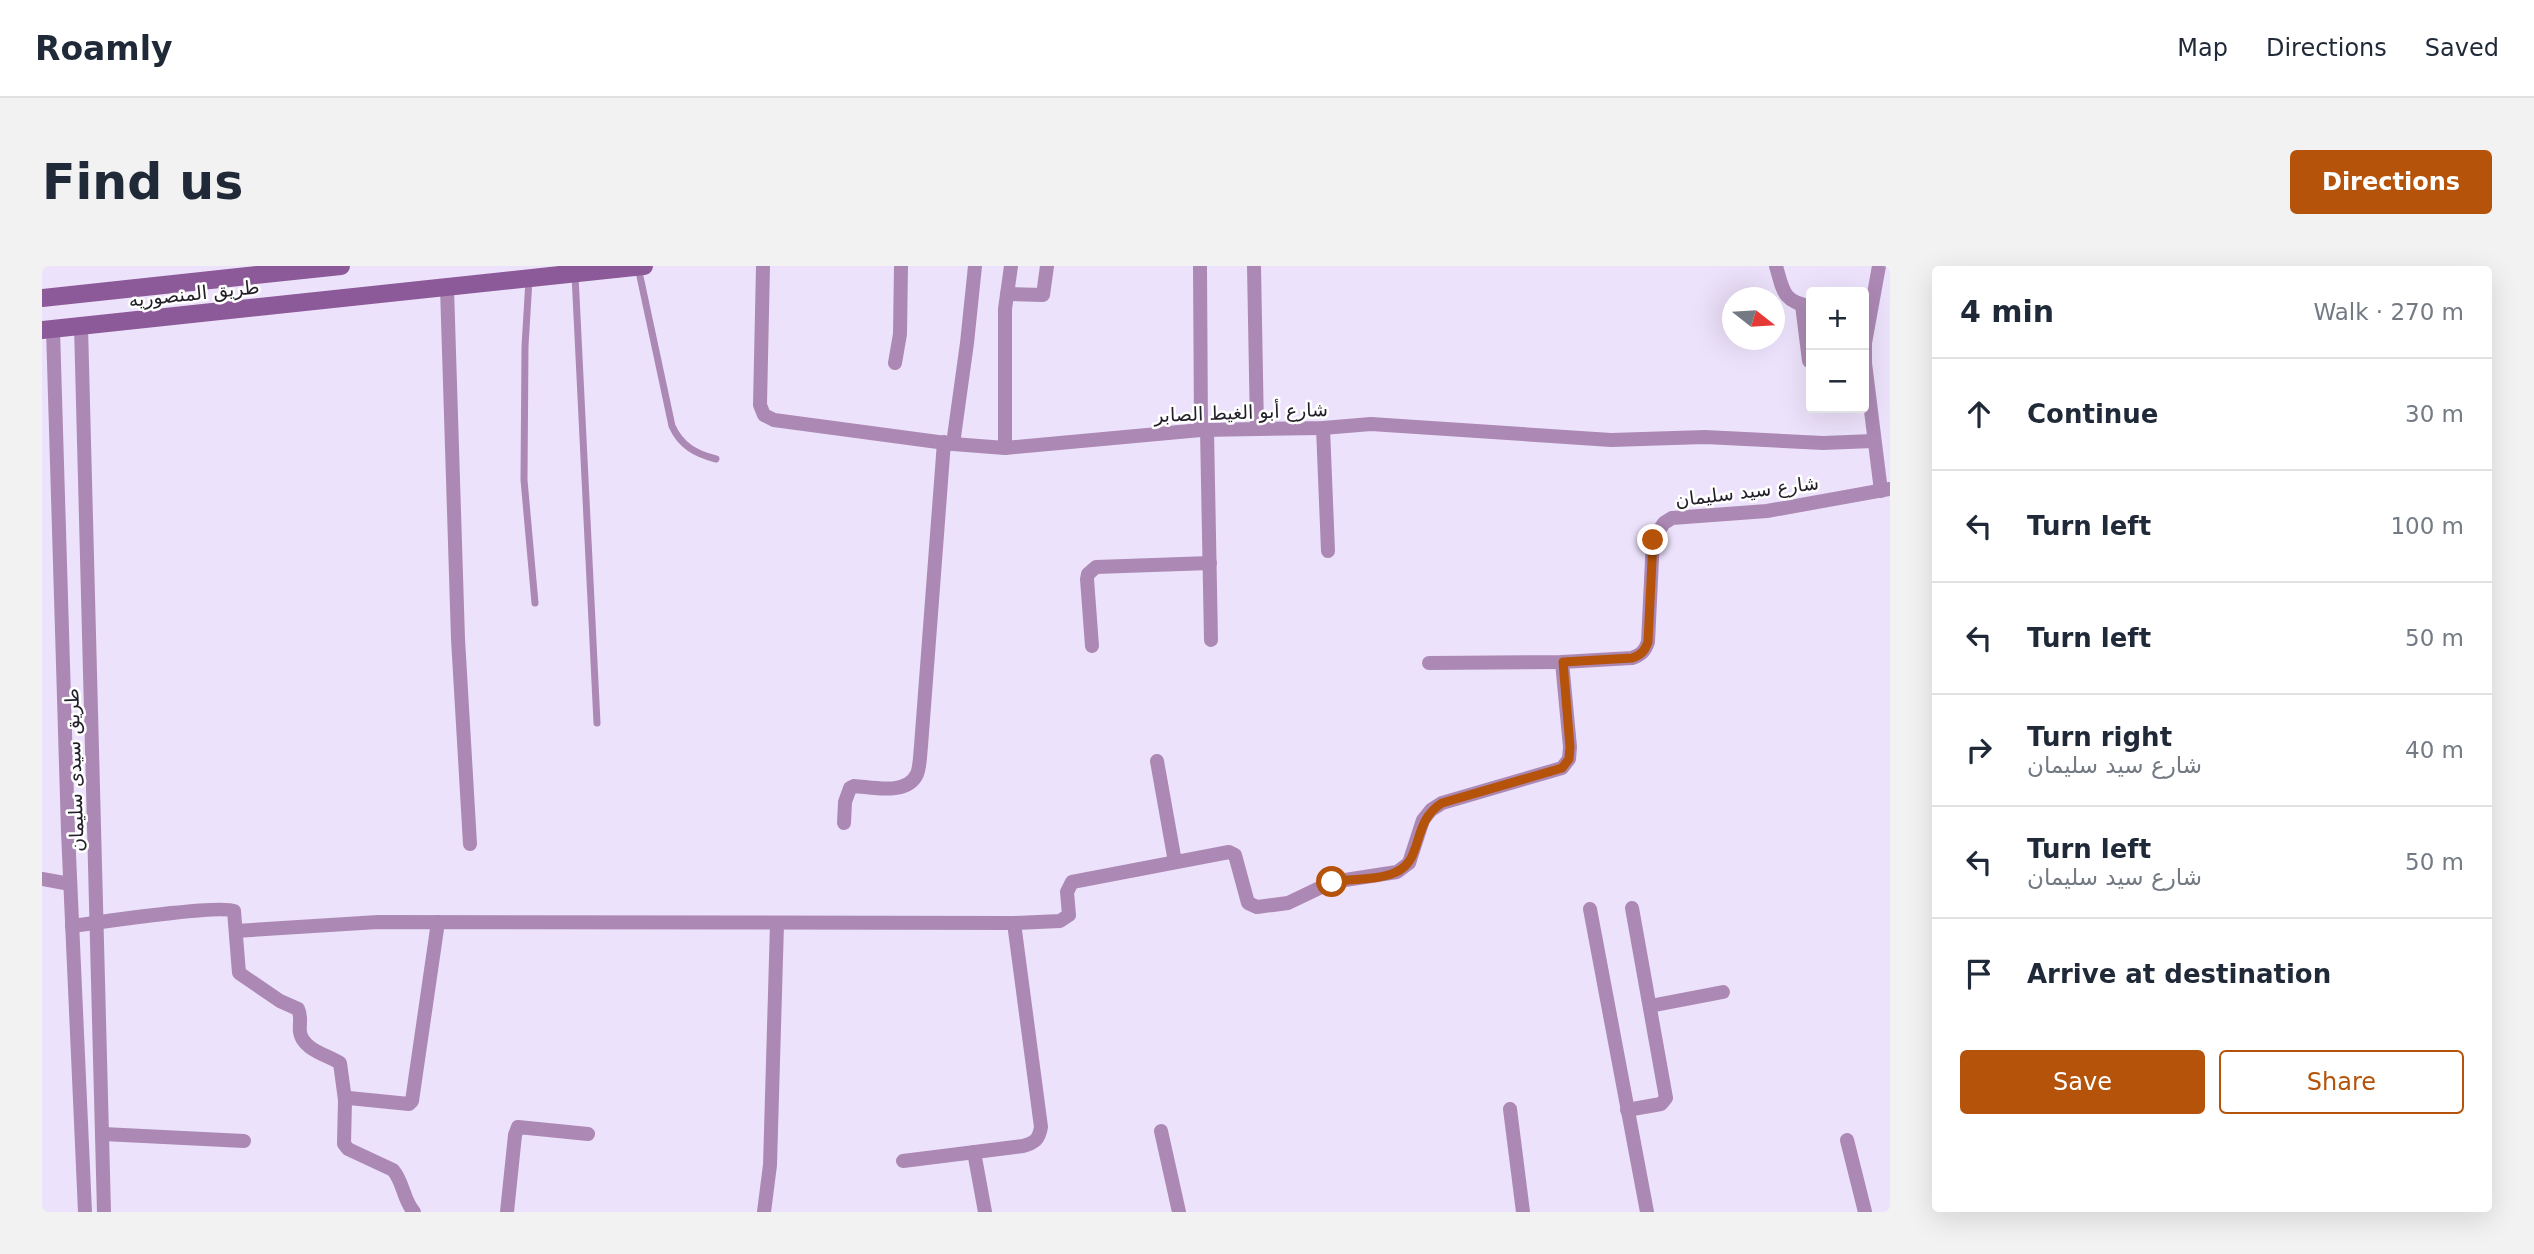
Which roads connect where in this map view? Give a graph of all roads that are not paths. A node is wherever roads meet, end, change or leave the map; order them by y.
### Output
1 (341, 266) edge
2 (643, 266) edge
3 (763, 266) edge
4 (901, 266) edge
5 (975, 266) edge
6 (1011, 266) edge
7 (1047, 266) edge
8 (1200, 266) edge
9 (1254, 266) edge
10 (1776, 266) edge
11 (1879, 266) edge
12 (638, 267) edge
13 (575, 274) junction
14 (530, 279) junction
15 (447, 288) junction
16 (1007, 294) junction
17 (42, 298) edge
18 (1806, 306) edge
19 (1869, 307) edge
20 (81, 326) junction
21 (47, 329) edge
22 (1866, 350) edge
23 (895, 363) dead end
24 (1323, 428) junction
25 (1256, 429) junction
26 (1204, 430) junction
27 (1873, 440) junction
28 (948, 443) junction
29 (1005, 448) junction
30 (716, 459) dead end
31 (49, 488) edge
32 (1886, 490) edge
33 (1328, 551) dead end
34 (1210, 563) junction
35 (86, 602) junction
36 (535, 603) dead end
37 (60, 604) junction
38 (1211, 640) dead end
39 (1092, 646) dead end
40 (1563, 662) junction
41 (1429, 663) dead end
42 (597, 723) dead end
43 (1157, 761) dead end
44 (845, 823) dead end
45 (470, 844) dead end
46 (1175, 862) junction
47 (42, 880) edge
48 (70, 884) junction
49 (1632, 908) dead end
50 (1590, 909) dead end
51 (99, 922) junction
52 (438, 922) junction
53 (1014, 923) junction
54 (777, 924) junction
55 (72, 926) junction
56 (236, 932) junction
57 (1723, 992) dead end
58 (1650, 1006) junction
59 (102, 1079) junction
60 (79, 1081) junction
61 (345, 1100) junction
62 (1510, 1109) dead end
63 (1627, 1110) junction
64 (1161, 1131) dead end
65 (103, 1134) junction
66 (588, 1134) dead end
67 (1847, 1140) dead end
68 (244, 1141) dead end
69 (974, 1152) junction
70 (903, 1161) dead end
71 (85, 1212) edge
72 (104, 1212) edge
73 (414, 1212) edge
74 (507, 1212) edge
75 (764, 1212) edge
76 (985, 1212) edge
77 (1179, 1212) edge
78 (1523, 1212) edge
79 (1647, 1212) edge
80 (1865, 1212) edge

1 - 17 main road, طريق المنصوريه
2 - 12 main road, طريق المنصوريه
3 - 28 street, شارع أبو الغيط الصابر
4 - 23 street
5 - 28 street
6 - 16 street
7 - 16 street
8 - 26 street
9 - 25 street
10 - 18 street
11 - 19 street
12 - 13 main road, طريق المنصوريه
12 - 30 lane
13 - 14 main road, طريق المنصوريه
13 - 42 lane
14 - 15 main road, طريق المنصوريه
14 - 36 lane
15 - 20 main road, طريق المنصوريه
15 - 45 street
16 - 29 street
20 - 21 main road, طريق المنصوريه
20 - 35 street, طريق سيدى سليمان
21 - 31 street, طريق سيدى سليمان
22 - 27 street
24 - 25 street, شارع أبو الغيط الصابر
24 - 27 street, شارع أبو الغيط الصابر
24 - 33 street
25 - 26 street, شارع أبو الغيط الصابر
26 - 29 street, شارع أبو الغيط الصابر
26 - 34 street
27 - 32 street
28 - 29 street, شارع أبو الغيط الصابر
28 - 44 street
31 - 37 street, طريق سيدى سليمان
32 - 40 street, شارع سيد سليمان
34 - 38 street
34 - 39 street
35 - 37 street
35 - 51 street, طريق سيدى سليمان
37 - 48 street, طريق سيدى سليمان
40 - 41 street, شارع سيد سليمان
40 - 46 street
43 - 46 street
46 - 53 street
47 - 48 street
48 - 55 street, طريق سيدى سليمان
49 - 58 street
50 - 63 street
51 - 55 street
51 - 56 street
51 - 59 street, طريق سيدى سليمان
52 - 54 street
52 - 56 street
52 - 61 street
53 - 54 street
53 - 69 street
54 - 75 street
55 - 60 street, طريق سيدى سليمان
56 - 61 street
57 - 58 street
58 - 63 street
59 - 60 street
59 - 65 street, طريق سيدى سليمان
60 - 71 street, طريق سيدى سليمان
61 - 73 street
62 - 78 street
63 - 79 street
64 - 77 street
65 - 68 street
65 - 72 street, طريق سيدى سليمان
66 - 74 street
67 - 80 street
69 - 70 street
69 - 76 street

